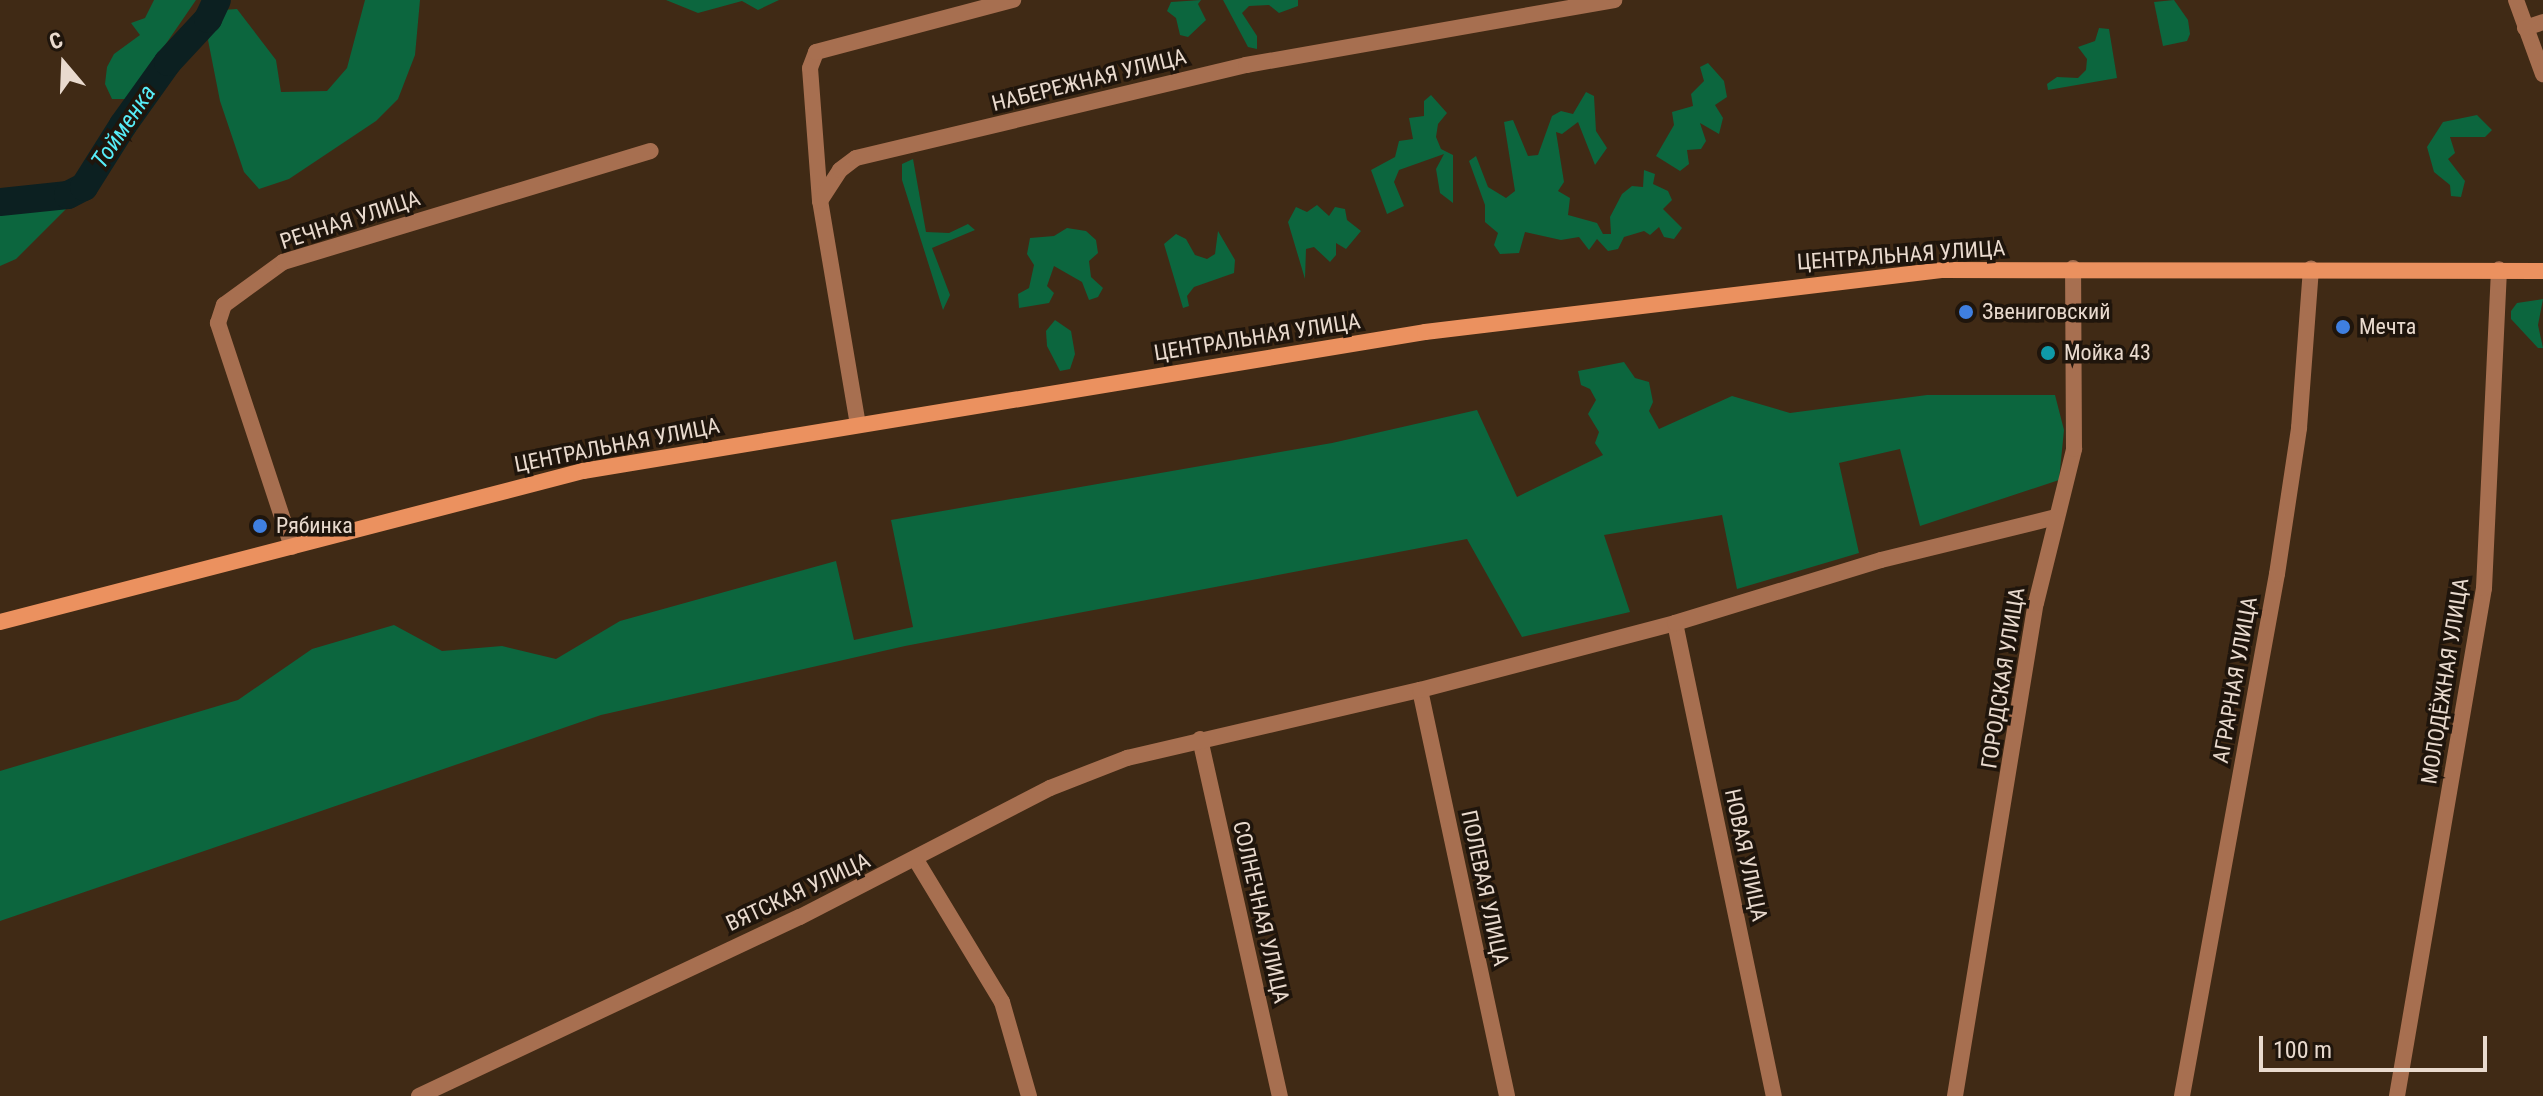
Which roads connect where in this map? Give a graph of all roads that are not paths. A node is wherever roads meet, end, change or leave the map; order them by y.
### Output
1 (1013, 0) edge
2 (1614, 0) edge
3 (2516, 0) edge
4 (2543, 22) edge
5 (2525, 28) junction
6 (2543, 74) edge
7 (651, 151) dead end
8 (820, 201) junction
9 (2073, 268) junction
10 (2311, 268) junction
11 (2499, 269) junction
12 (2543, 271) edge
13 (858, 425) junction
14 (2056, 517) junction
15 (292, 547) junction
16 (0, 622) edge
17 (1675, 623) junction
18 (1420, 690) junction
19 (1200, 739) junction
20 (916, 860) junction
21 (419, 1096) edge
22 (1029, 1096) edge
23 (1280, 1096) edge
24 (1507, 1096) edge
25 (1774, 1096) edge
26 (1955, 1096) edge
27 (2182, 1096) edge
28 (2397, 1096) edge

1 - 8 street
2 - 8 street, НАБЕРЕЖНАЯ УЛИЦА
3 - 5 street
4 - 5 street
5 - 6 street
7 - 15 street, РЕЧНАЯ УЛИЦА
8 - 13 street
9 - 10 street, ЦЕНТРАЛЬНАЯ УЛИЦА
9 - 13 street, ЦЕНТРАЛЬНАЯ УЛИЦА
9 - 14 street, ГОРОДСКАЯ УЛИЦА
10 - 11 street, ЦЕНТРАЛЬНАЯ УЛИЦА
10 - 27 street, АГРАРНАЯ УЛИЦА
11 - 12 street, ЦЕНТРАЛЬНАЯ УЛИЦА
11 - 28 street, МОЛОДЁЖНАЯ УЛИЦА
13 - 15 street, ЦЕНТРАЛЬНАЯ УЛИЦА
14 - 17 street, ВЯТСКАЯ УЛИЦА
14 - 26 street, ГОРОДСКАЯ УЛИЦА
15 - 16 street, ЦЕНТРАЛЬНАЯ УЛИЦА
17 - 18 street, ВЯТСКАЯ УЛИЦА
17 - 25 street, НОВАЯ УЛИЦА
18 - 19 street, ВЯТСКАЯ УЛИЦА
18 - 24 street, ПОЛЕВАЯ УЛИЦА
19 - 20 street, ВЯТСКАЯ УЛИЦА
19 - 23 street, СОЛНЕЧНАЯ УЛИЦА
20 - 21 street, ВЯТСКАЯ УЛИЦА
20 - 22 street

